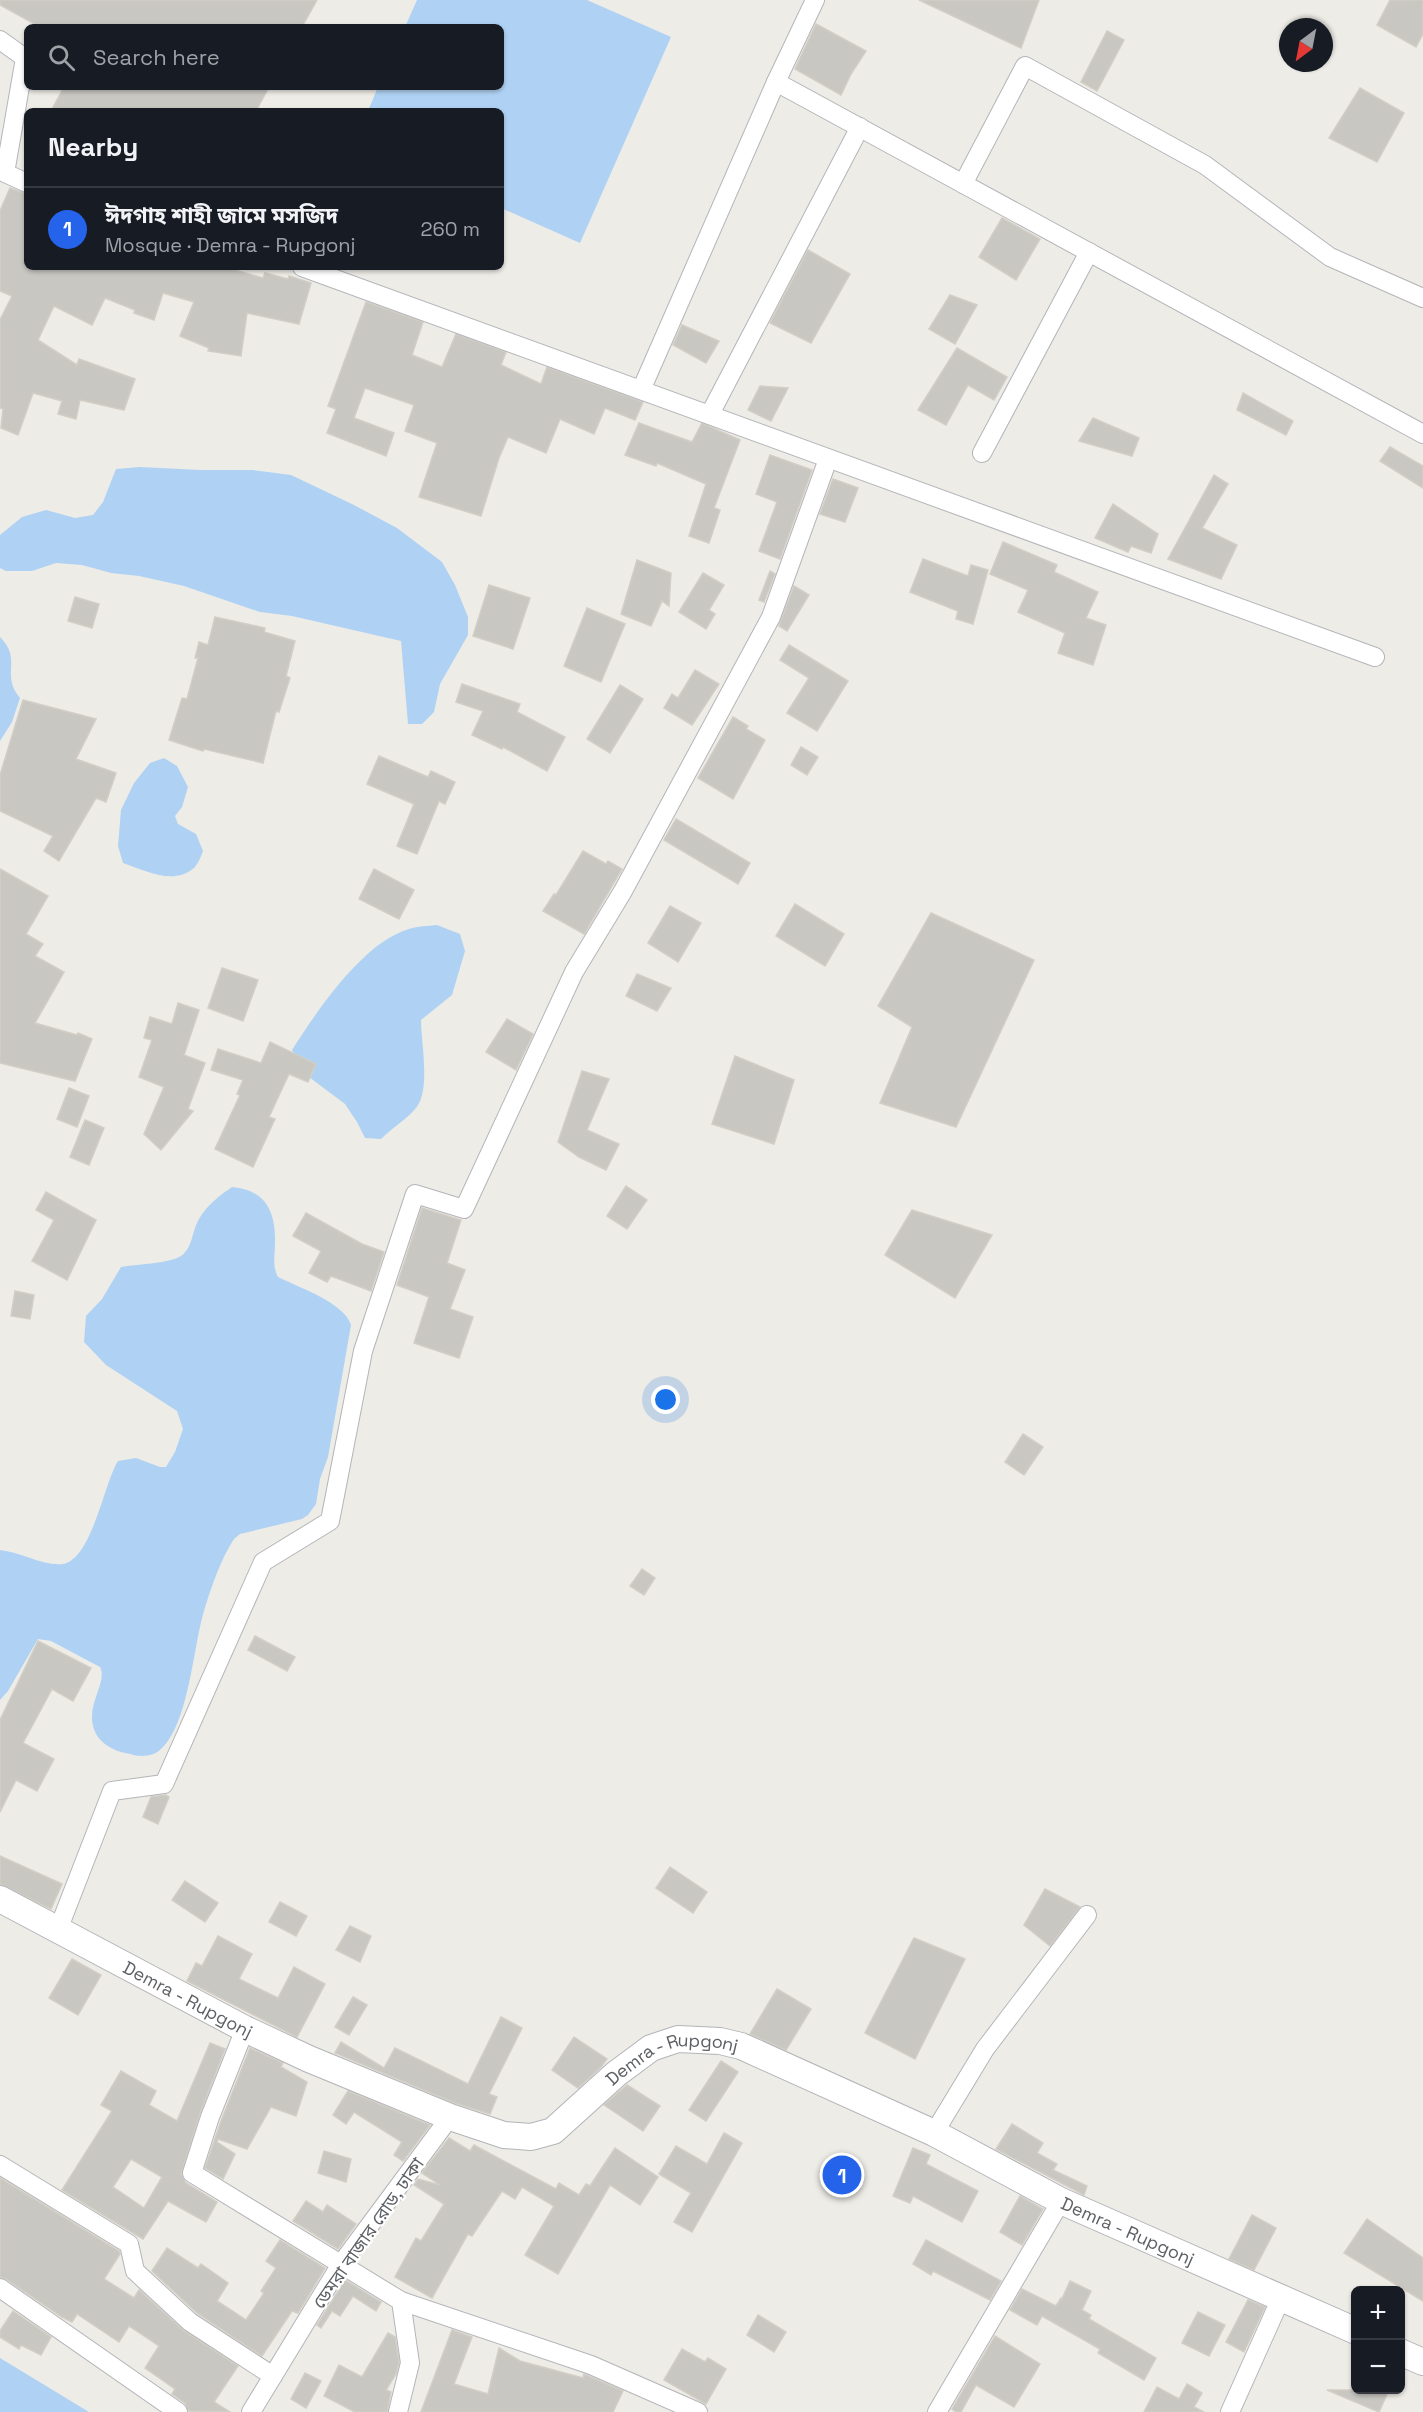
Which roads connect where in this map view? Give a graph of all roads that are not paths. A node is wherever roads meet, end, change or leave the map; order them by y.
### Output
1 (815, 0) edge
2 (0, 40) edge
3 (24, 57) edge
4 (24, 63) edge
5 (776, 82) junction
6 (860, 127) junction
7 (2, 173) edge
8 (24, 182) edge
9 (963, 184) junction
10 (1089, 252) junction
11 (310, 270) edge
12 (1423, 298) edge
13 (642, 388) junction
14 (710, 414) junction
15 (1423, 434) edge
16 (982, 453) dead end
17 (828, 459) junction
18 (1375, 657) dead end
19 (0, 1899) edge
20 (1087, 1915) dead end
21 (58, 1930) junction
22 (245, 2030) junction
23 (450, 2117) junction
24 (934, 2133) junction
25 (0, 2165) edge
26 (1061, 2201) junction
27 (341, 2264) junction
28 (0, 2288) edge
29 (1281, 2298) junction
30 (401, 2301) junction
31 (1351, 2329) edge
32 (1405, 2354) edge
33 (1423, 2362) edge
34 (273, 2376) junction
35 (178, 2412) edge
36 (251, 2412) edge
37 (398, 2412) edge
38 (698, 2412) edge
39 (937, 2412) edge
40 (1230, 2412) edge

1 - 5 street
2 - 3 street
4 - 7 street
5 - 6 street
5 - 13 street
6 - 9 street
6 - 14 street
7 - 8 street
9 - 10 street
9 - 12 street
10 - 15 street
10 - 16 street
11 - 13 street
13 - 14 street
14 - 17 street
17 - 18 street
17 - 21 street
19 - 21 street, Demra - Rupgonj
20 - 24 street
21 - 22 street, Demra - Rupgonj
22 - 23 street, Demra - Rupgonj
22 - 27 street
23 - 24 street, Demra - Rupgonj
23 - 27 street, ডেমরা বাজার রোড, ঢাকা
24 - 26 street, Demra - Rupgonj
25 - 34 street
26 - 29 street, Demra - Rupgonj
26 - 39 street
27 - 30 street
27 - 34 street, ডেমরা বাজার রোড, ঢাকা
28 - 35 street
29 - 31 street, Demra - Rupgonj
29 - 40 street
30 - 37 street
30 - 38 street
32 - 33 street
34 - 36 street, ডেমরা বাজার রোড, ঢাকা

